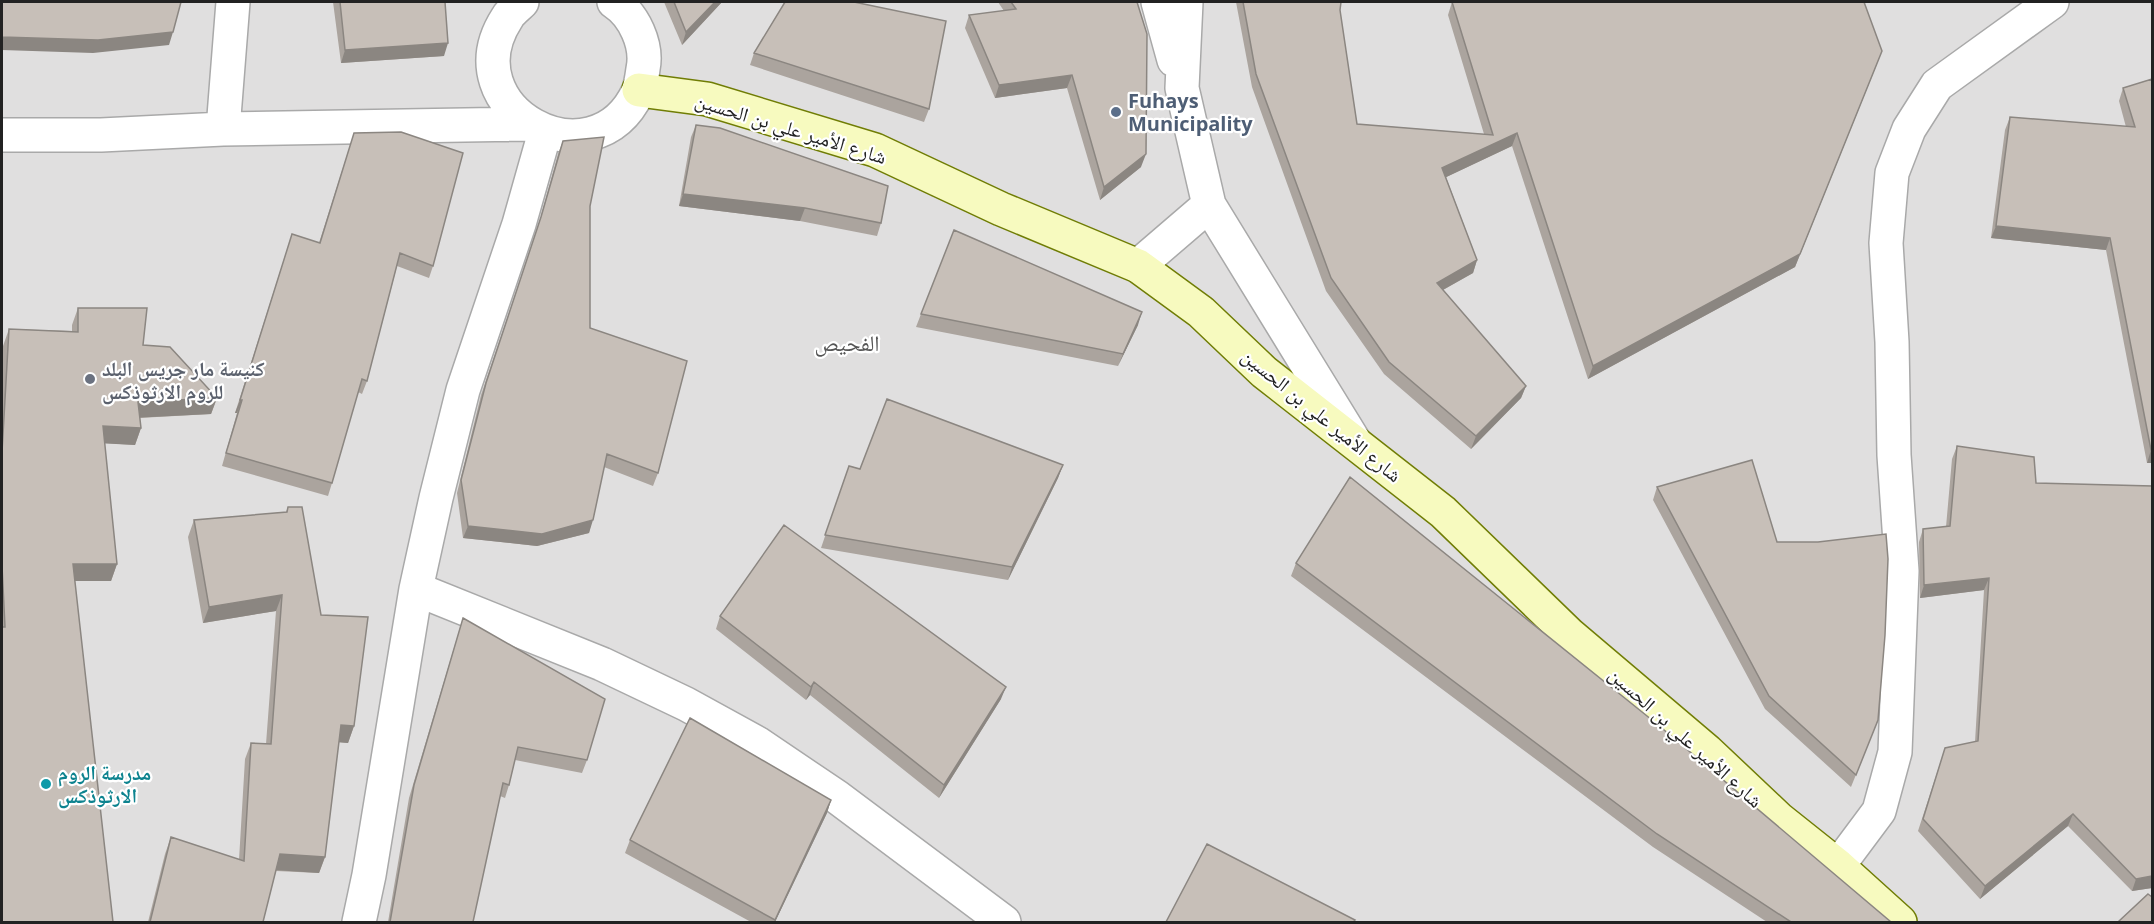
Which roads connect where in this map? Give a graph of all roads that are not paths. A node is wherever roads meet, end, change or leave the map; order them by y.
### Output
1 (233, 2) edge
2 (522, 2) edge
3 (614, 2) edge
4 (1158, 2) edge
5 (1186, 2) edge
6 (2052, 2) edge
7 (1182, 88) junction
8 (639, 90) junction
9 (537, 128) junction
10 (223, 129) junction
11 (2, 135) edge
12 (1209, 206) junction
13 (1138, 266) junction
14 (1355, 443) junction
15 (416, 589) junction
16 (1838, 866) junction
17 (359, 922) edge
18 (1004, 922) edge
19 (1900, 922) edge

1 - 10 street
2 - 9 street
3 - 8 street
4 - 7 street
5 - 7 street
6 - 16 street
7 - 12 street
8 - 9 street
8 - 13 street, شارع الأمير علي بن الحسين
9 - 10 street
9 - 15 street
10 - 11 street
12 - 13 street
12 - 14 street
13 - 14 street, شارع الأمير علي بن الحسين
14 - 16 street, شارع الأمير علي بن الحسين
15 - 17 street
15 - 18 street
16 - 19 street, شارع الأمير علي بن الحسين

